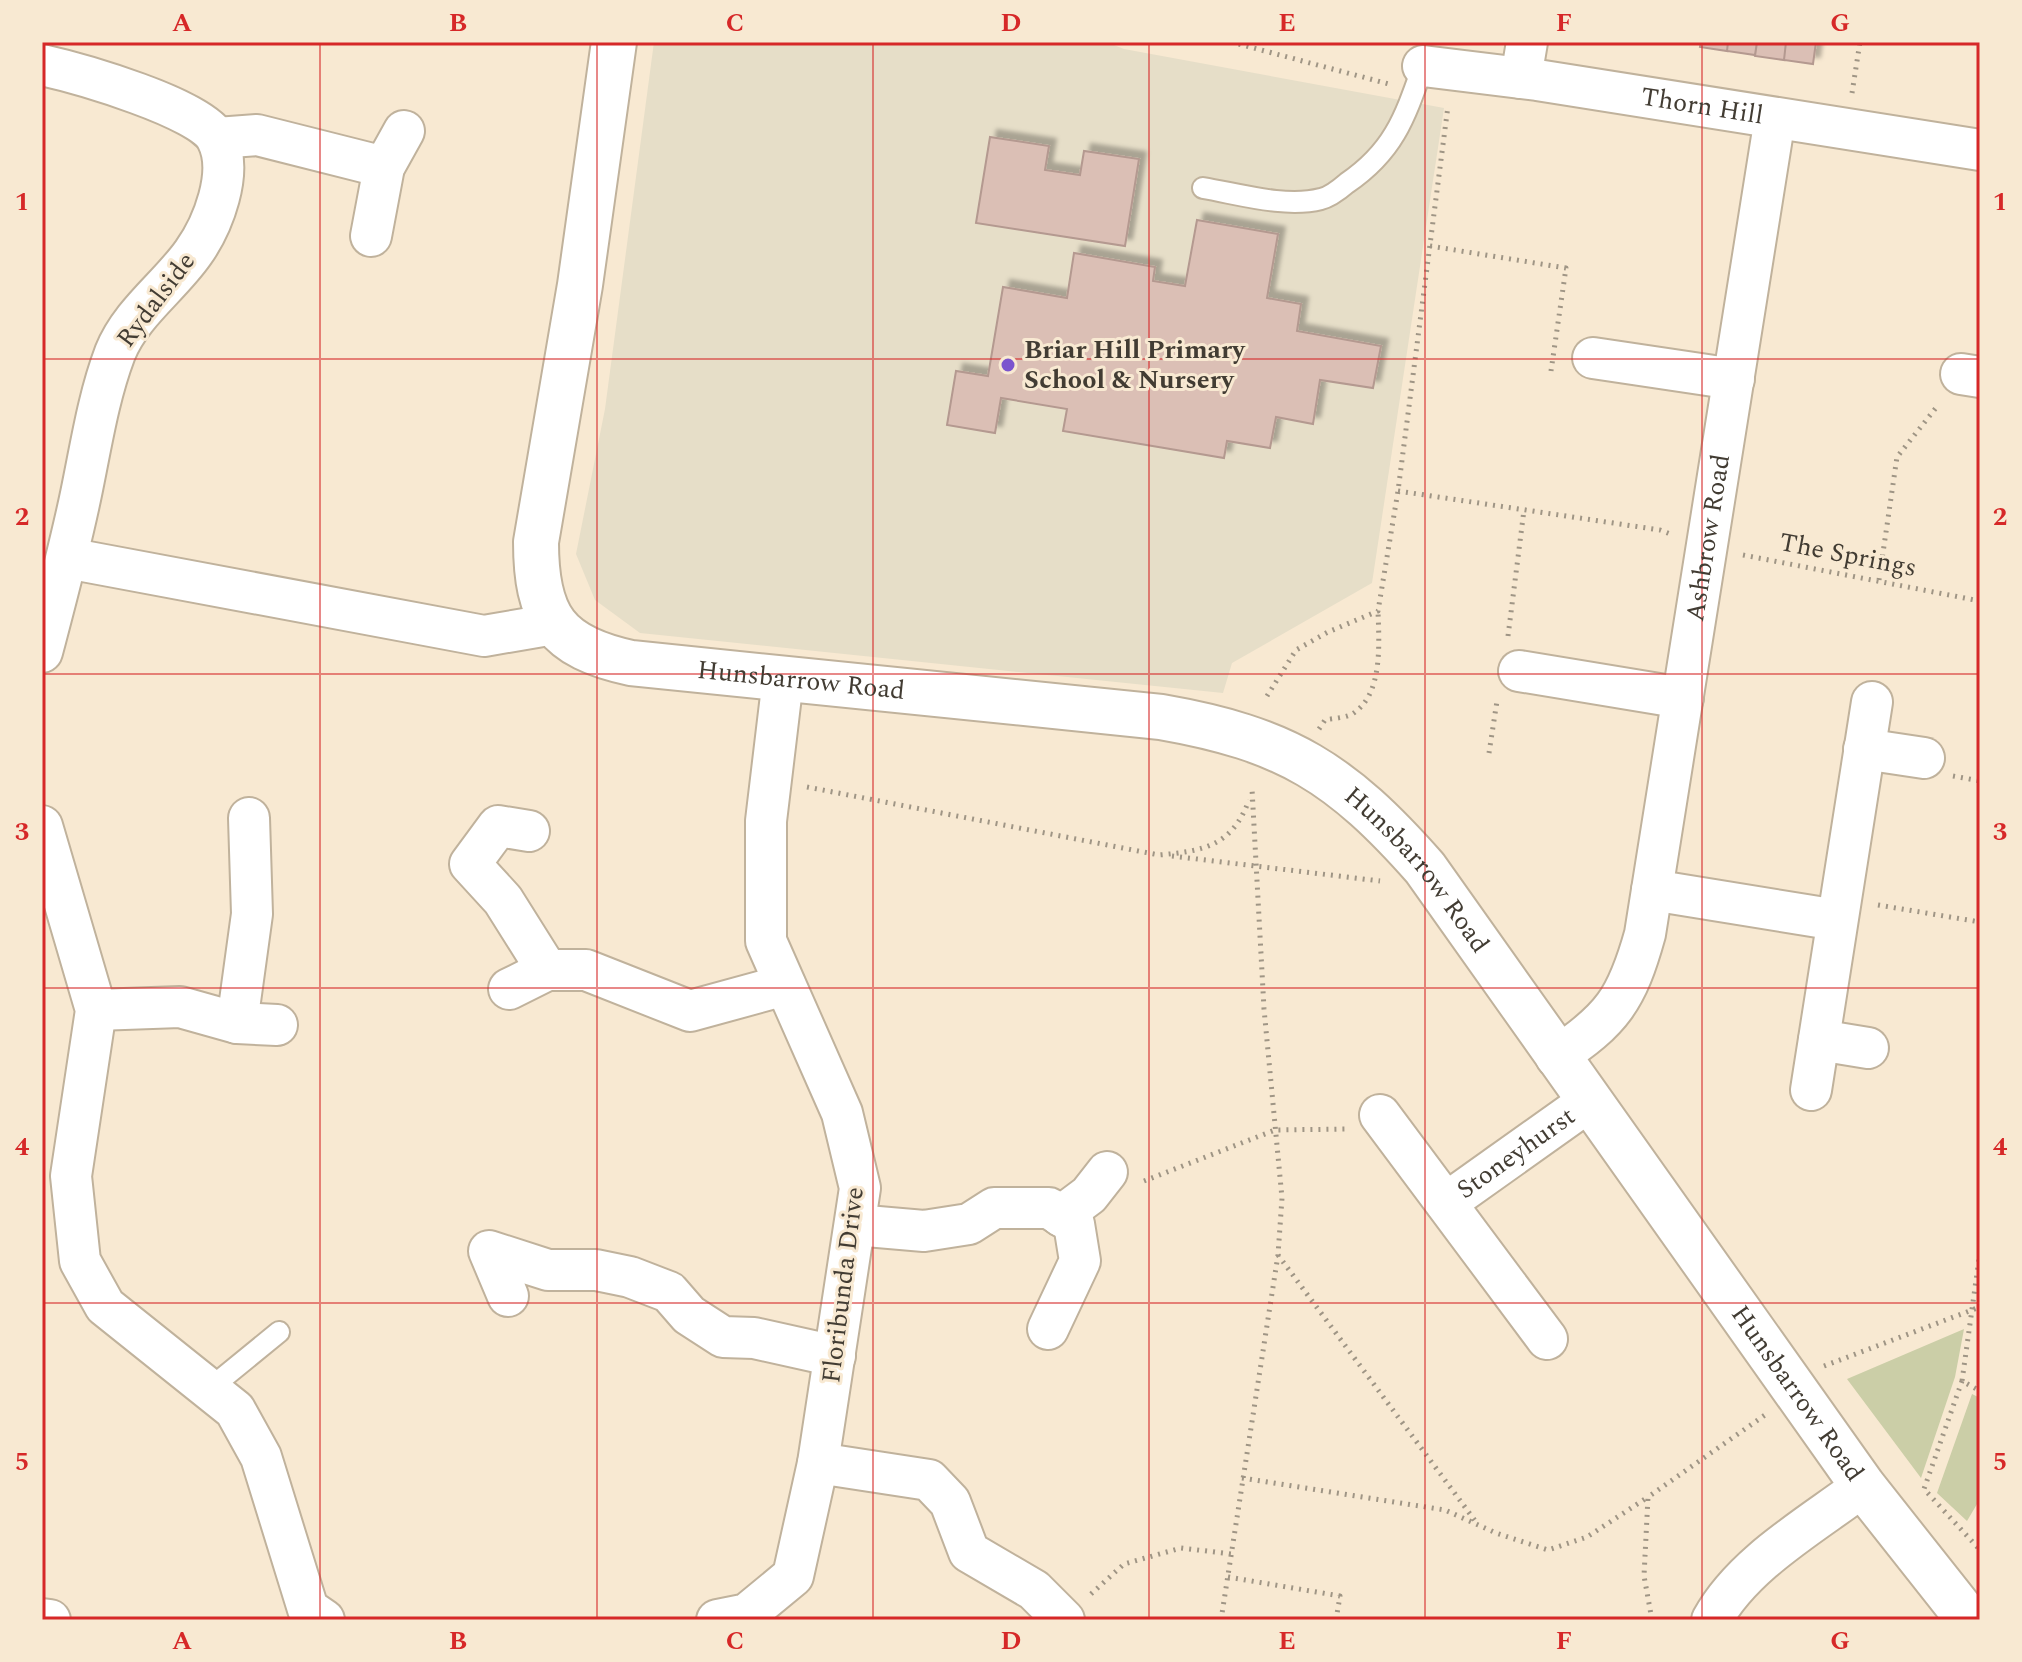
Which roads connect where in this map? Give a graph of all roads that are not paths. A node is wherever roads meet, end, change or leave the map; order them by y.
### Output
1 (614, 42) edge
2 (1524, 60) edge
3 (42, 65) edge
4 (1418, 79) joint
5 (1775, 118) junction
6 (404, 131) dead end
7 (217, 138) junction
8 (1980, 150) edge
9 (384, 167) junction
10 (1203, 188) dead end
11 (371, 236) dead end
12 (1593, 358) dead end
13 (1734, 379) junction
14 (67, 558) junction
15 (554, 624) junction
16 (42, 652) edge
17 (1508, 672) road end
18 (783, 679) junction
19 (1683, 698) junction
20 (1872, 702) dead end
21 (1864, 749) junction
22 (1924, 758) dead end
23 (249, 818) dead end
24 (42, 826) edge
25 (529, 831) dead end
26 (1652, 890) junction
27 (1839, 910) junction
28 (547, 970) junction
29 (785, 985) junction
30 (509, 989) dead end
31 (96, 1010) junction
32 (237, 1023) junction
33 (277, 1025) dead end
34 (1819, 1040) junction
35 (1868, 1048) dead end
36 (1556, 1057) junction
37 (1811, 1090) dead end
38 (1588, 1102) junction
39 (1387, 1124) road end
40 (1107, 1172) road end
41 (1446, 1203) junction
42 (1061, 1216) junction
43 (855, 1225) junction
44 (508, 1296) dead end
45 (1048, 1329) dead end
46 (279, 1332) dead end
47 (1547, 1339) dead end
48 (835, 1356) junction
49 (208, 1390) junction
50 (818, 1463) junction
51 (1863, 1486) junction
52 (305, 1616) edge
53 (42, 1619) edge
54 (1064, 1619) edge
55 (50, 1620) edge
56 (717, 1620) edge
57 (1712, 1620) edge
58 (1969, 1620) edge

1 - 15 street
2 - 4 street, Thorn Hill
2 - 5 street, Thorn Hill
3 - 7 street
4 - 10 lane
5 - 8 street, Thorn Hill
5 - 13 street, Ashbrow Road
6 - 9 street
7 - 9 street
7 - 14 street, Rydalside
9 - 11 street
12 - 13 street
13 - 19 street, Ashbrow Road
14 - 15 street
14 - 16 street
15 - 18 street, Hunsbarrow Road
17 - 19 street
18 - 29 street, Floribunda Drive
18 - 36 street, Hunsbarrow Road
19 - 26 street, Ashbrow Road
20 - 21 street
21 - 22 street
21 - 27 street
23 - 32 street
24 - 31 street
25 - 28 street
26 - 27 street
26 - 36 street, Ashbrow Road
27 - 34 street
28 - 29 street
28 - 30 street
29 - 43 street, Floribunda Drive
31 - 32 street
31 - 49 street
32 - 33 street
34 - 35 street
34 - 37 street
36 - 38 street, Hunsbarrow Road
38 - 41 street, Stoneyhurst
38 - 51 street, Hunsbarrow Road
39 - 41 street, Stoneyhurst
40 - 42 street
41 - 47 street, Stoneyhurst
42 - 43 street
42 - 45 street
43 - 48 street, Floribunda Drive
44 - 48 street
46 - 49 lane
48 - 50 street, Floribunda Drive
49 - 52 street
50 - 54 street
50 - 56 street, Floribunda Drive
51 - 57 street
51 - 58 street, Hunsbarrow Road
53 - 55 street

